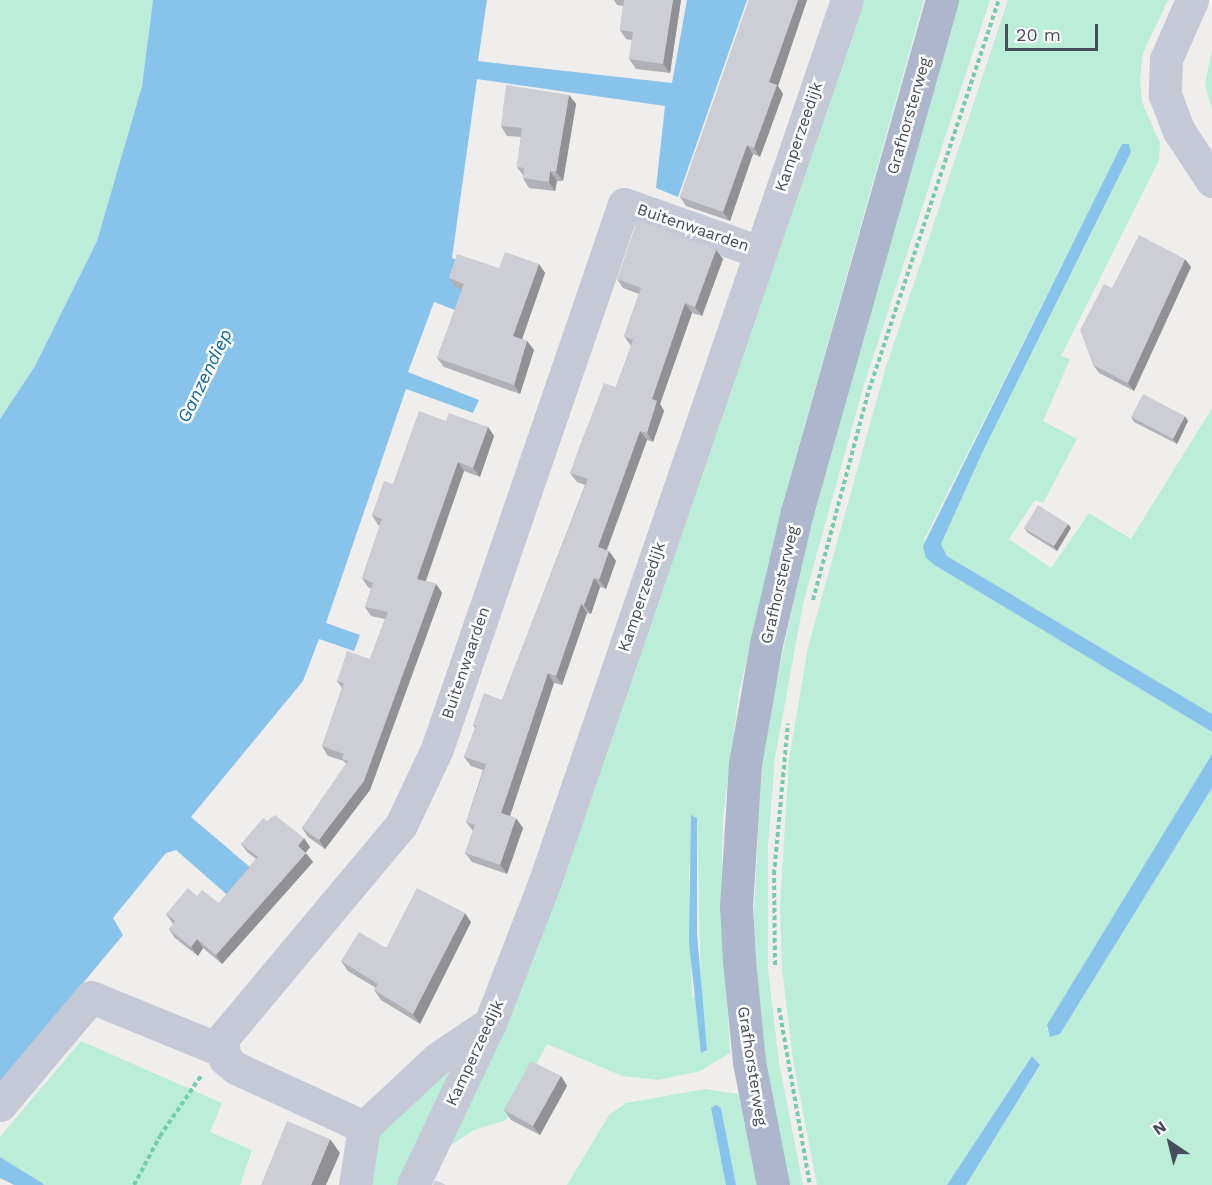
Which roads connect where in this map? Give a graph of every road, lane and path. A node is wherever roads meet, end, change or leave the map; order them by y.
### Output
1 (847, 0) edge
2 (942, 0) edge
3 (999, 0) edge
4 (1192, 0) edge
5 (1212, 181) edge
6 (760, 252) junction
7 (811, 606) dead end
8 (788, 721) dead end
9 (775, 968) dead end
10 (778, 998) dead end
11 (490, 1023) junction
12 (221, 1050) junction
13 (0, 1105) edge
14 (364, 1127) junction
15 (134, 1185) edge
16 (355, 1185) edge
17 (413, 1185) edge
18 (773, 1185) edge
19 (810, 1185) edge

1 - 6 street, Kamperzeedijk
2 - 18 main road, Grafhorsterweg
3 - 7 path
4 - 5 street
6 - 11 street, Kamperzeedijk
6 - 12 street, Buitenwaarden
8 - 9 path
10 - 19 path
11 - 14 street
11 - 17 street, Kamperzeedijk
12 - 13 street
12 - 14 street
12 - 15 path
14 - 16 street

